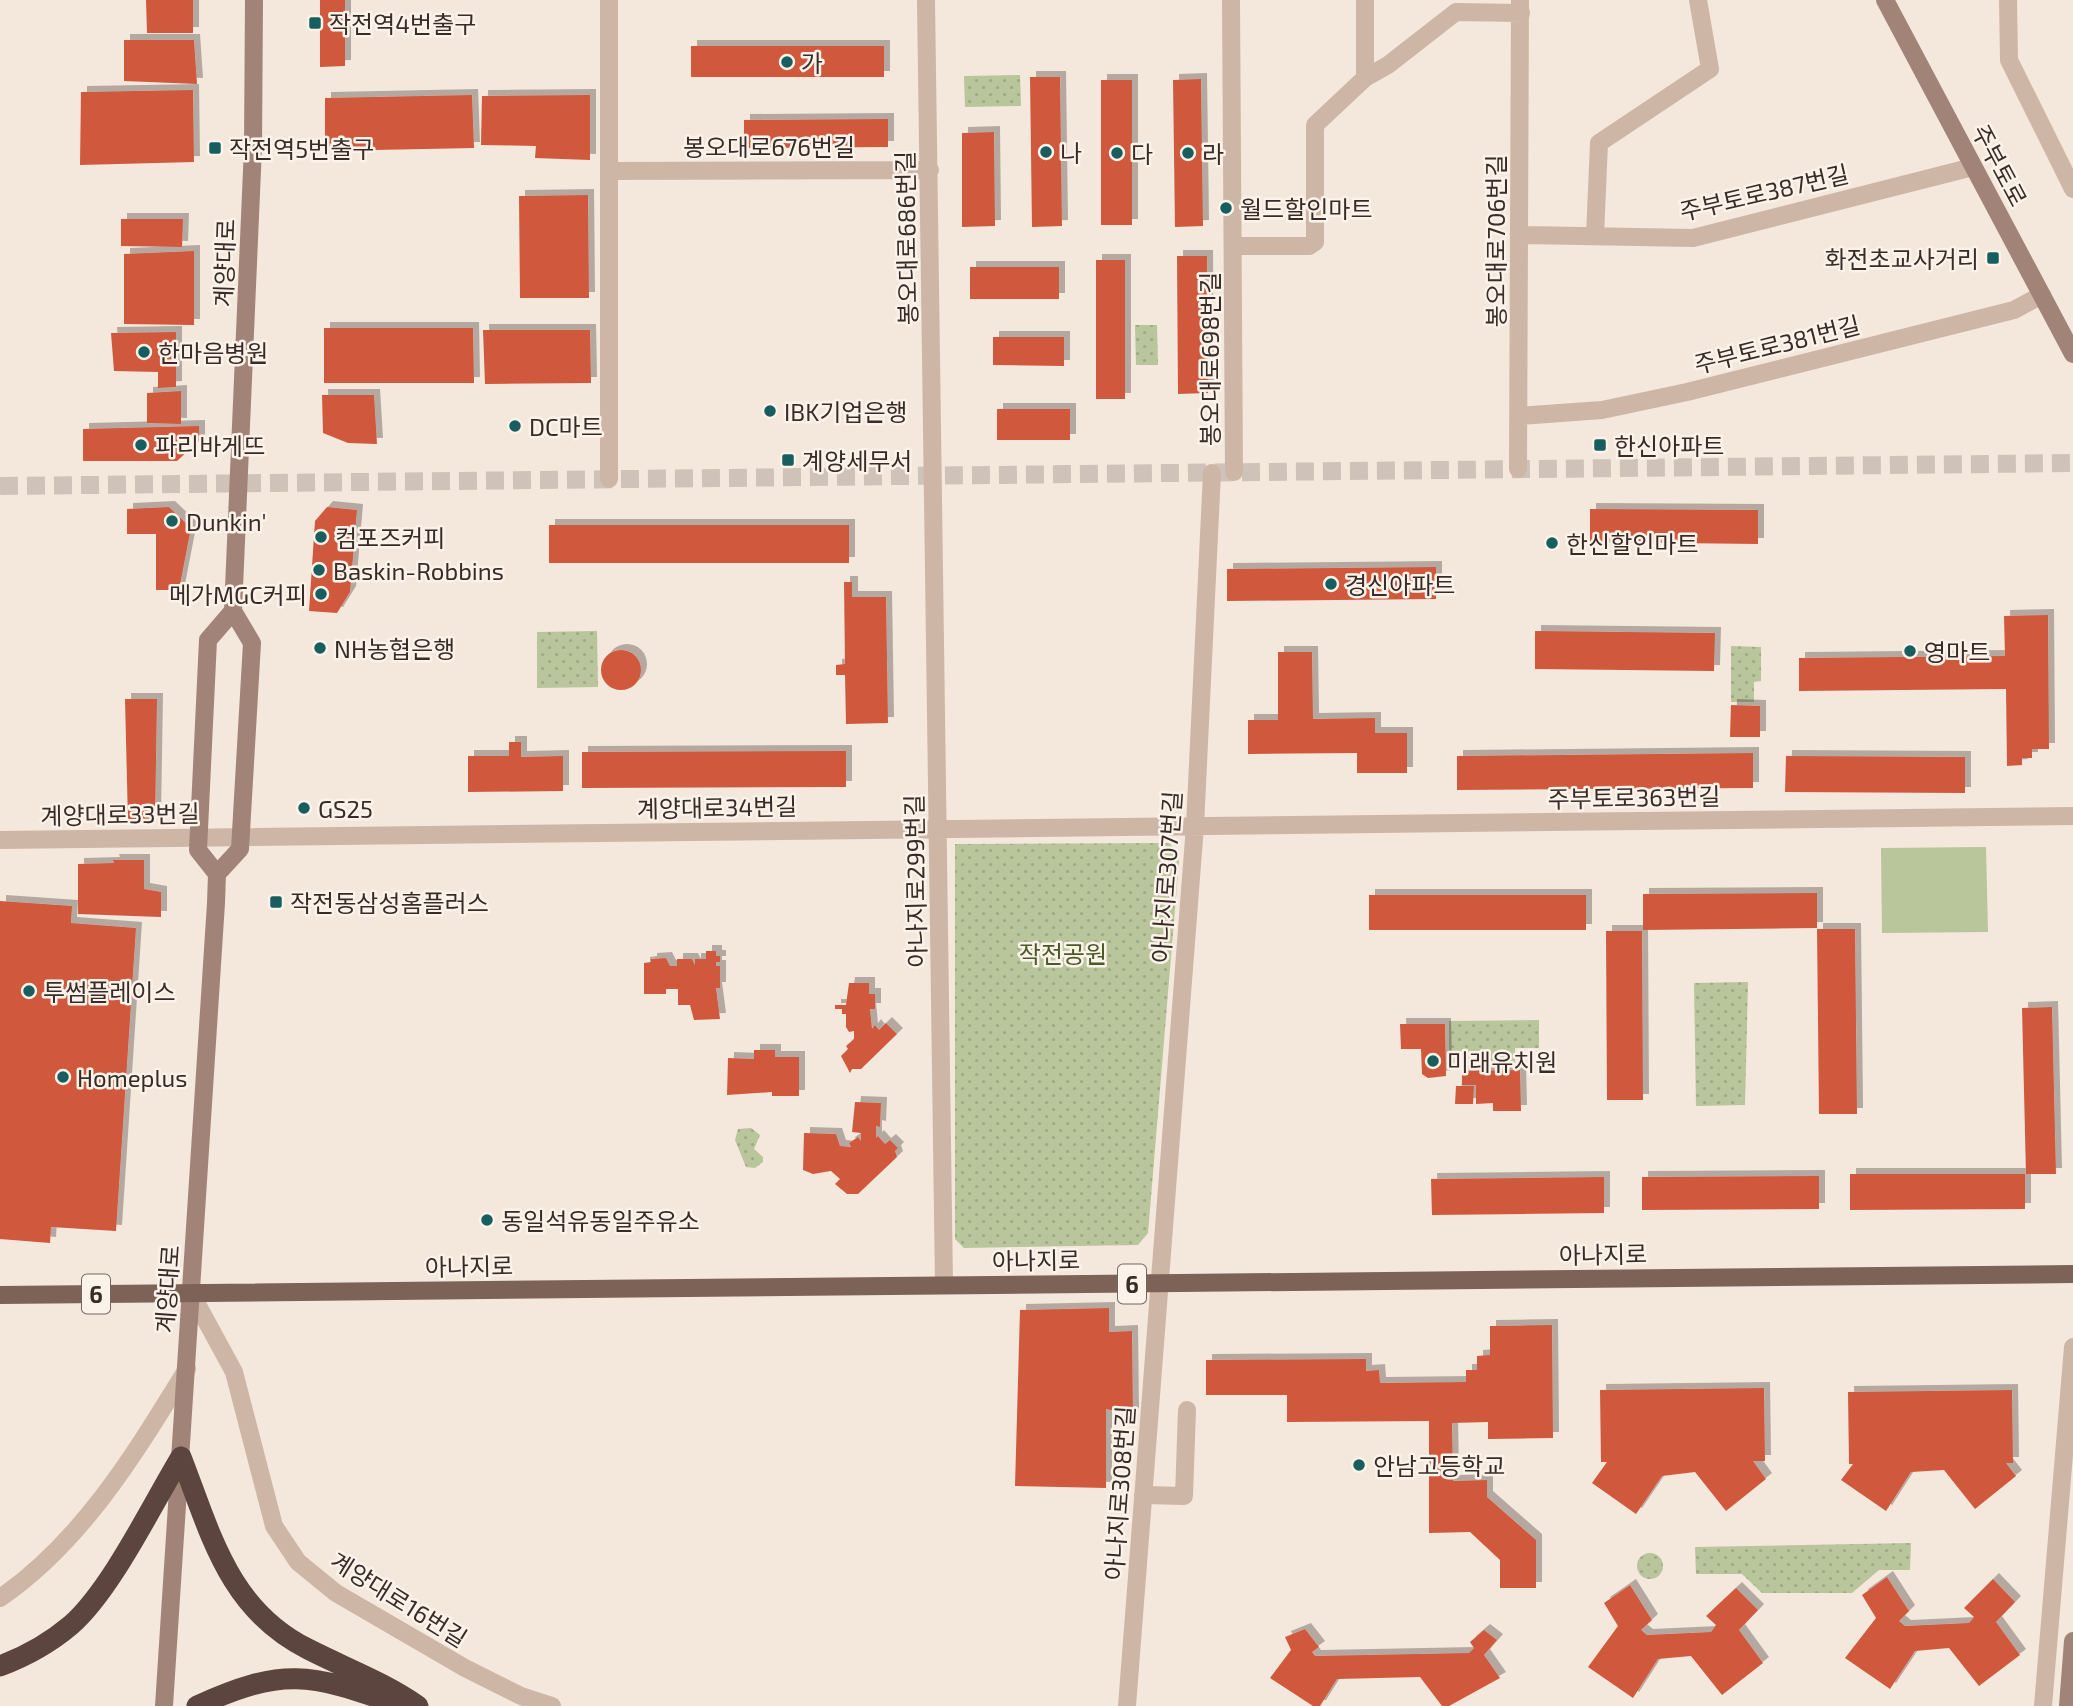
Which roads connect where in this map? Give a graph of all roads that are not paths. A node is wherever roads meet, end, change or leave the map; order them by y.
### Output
1 (254, 0) edge
2 (609, 0) edge
3 (926, 0) edge
4 (1231, 0) edge
5 (1365, 0) edge
6 (1885, 0) edge
7 (2008, 0) edge
8 (1702, 2) edge
9 (1520, 6) edge
10 (1366, 78) junction
11 (1315, 125) joint
12 (1973, 167) junction
13 (930, 170) junction
14 (609, 171) junction
15 (2073, 189) edge
16 (1520, 235) junction
17 (1595, 236) junction
18 (1233, 246) junction
19 (2042, 295) junction
20 (2073, 353) edge
21 (1518, 415) junction
22 (1518, 469) dead end
23 (1234, 472) dead end
24 (1212, 473) dead end
25 (934, 475) joint
26 (609, 479) dead end
27 (233, 611) junction
28 (2073, 816) edge
29 (1195, 826) junction
30 (939, 829) junction
31 (199, 838) junction
32 (240, 838) junction
33 (0, 840) edge
34 (217, 874) junction
35 (2073, 1274) edge
36 (1160, 1283) junction
37 (944, 1286) junction
38 (191, 1293) junction
39 (0, 1295) edge
40 (2073, 1347) edge
41 (187, 1369) junction
42 (1187, 1410) dead end
43 (181, 1457) junction
44 (1143, 1495) junction
45 (0, 1598) edge
46 (2073, 1641) edge
47 (0, 1666) edge
48 (2045, 1703) edge
49 (164, 1706) edge
50 (197, 1706) edge
51 (401, 1706) edge
52 (418, 1706) edge
53 (552, 1706) edge
54 (1128, 1706) edge
55 (2068, 1706) edge

1 - 27 main road, 계양대로
2 - 14 street
3 - 13 street, 봉오대로686번길
4 - 18 street, 봉오대로698번길
5 - 10 street
6 - 12 main road, 주부토로
7 - 15 street
8 - 17 street
9 - 10 street, 봉오대로706번길
9 - 16 street, 봉오대로706번길
10 - 11 street, 봉오대로706번길
11 - 18 street, 봉오대로698번길
12 - 17 street, 주부토로387번길
12 - 19 main road, 주부토로
13 - 14 street, 봉오대로676번길
13 - 25 street, 봉오대로686번길
14 - 26 street
16 - 17 street, 주부토로387번길
16 - 21 street, 봉오대로706번길
18 - 23 street, 봉오대로698번길
19 - 20 main road, 주부토로
19 - 21 street, 주부토로381번길
21 - 22 street, 봉오대로706번길
24 - 29 street, 아나지로307번길
25 - 30 street, 아나지로299번길
27 - 31 main road
27 - 32 main road
28 - 29 street, 주부토로363번길
29 - 30 street, 계양대로34번길
29 - 36 street, 아나지로307번길
30 - 32 street, 계양대로34번길
30 - 37 street, 아나지로299번길
31 - 32 street, 계양대로33번길
31 - 33 street, 계양대로33번길
31 - 34 main road
32 - 34 main road
34 - 38 main road, 계양대로
35 - 36 main road, 아나지로 / 6
36 - 37 main road, 아나지로 / 6
36 - 44 street, 아나지로308번길
37 - 38 main road, 아나지로 / 6
38 - 39 main road, 아나지로 / 6
38 - 41 main road, 계양대로
38 - 53 street, 계양대로16번길
40 - 48 street
41 - 43 main road, 계양대로
41 - 45 street
42 - 44 street
43 - 47 highway
43 - 49 main road, 계양대로
43 - 52 highway
44 - 54 street, 아나지로308번길
46 - 55 main road
50 - 51 highway

